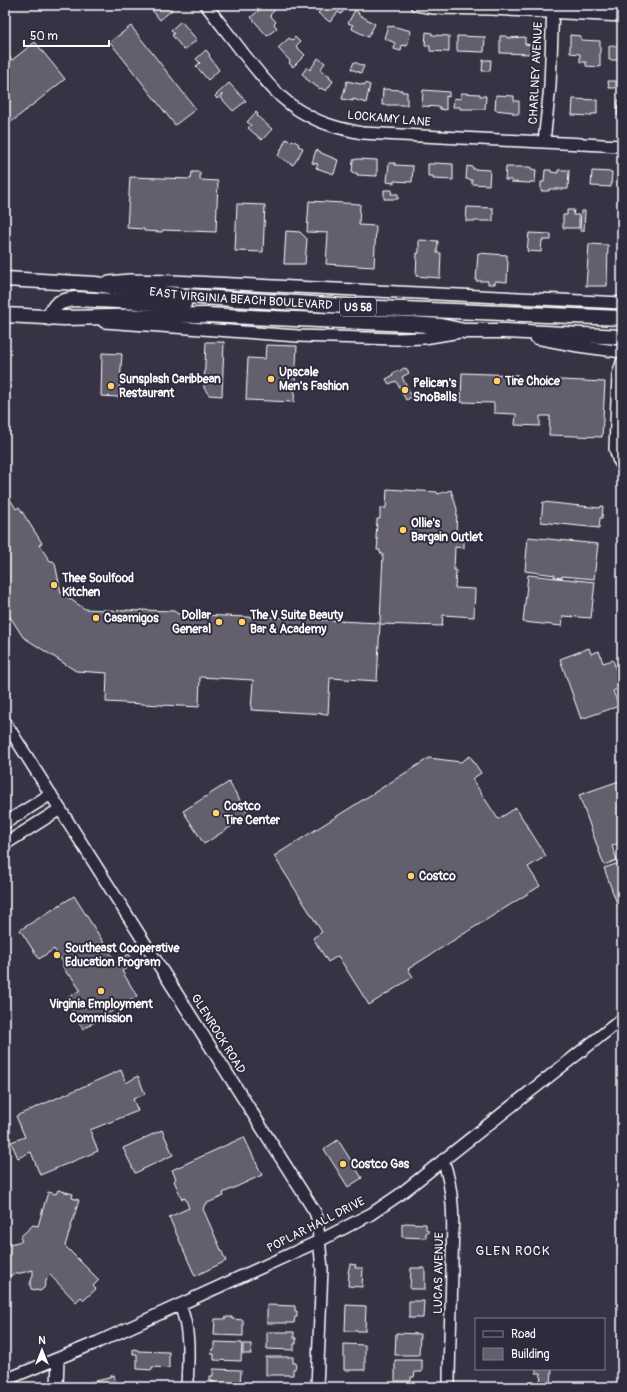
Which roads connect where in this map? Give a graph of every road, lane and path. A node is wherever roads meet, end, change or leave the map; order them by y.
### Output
1 (206, 5) edge
2 (416, 5) edge
3 (552, 9) edge
4 (622, 16) edge
5 (544, 142) junction
6 (622, 146) edge
7 (5, 279) edge
8 (95, 284) junction
9 (207, 298) junction
10 (622, 303) edge
11 (5, 315) edge
12 (49, 318) junction
13 (622, 318) edge
14 (506, 331) junction
15 (622, 337) edge
16 (622, 352) edge
17 (622, 362) edge
18 (622, 465) edge
19 (5, 722) edge
20 (51, 794) junction
21 (60, 809) junction
22 (5, 823) edge
23 (5, 844) edge
24 (622, 1019) edge
25 (443, 1160) junction
26 (319, 1241) junction
27 (180, 1306) junction
28 (58, 1359) junction
29 (5, 1380) edge
30 (57, 1387) edge
31 (187, 1387) edge
32 (317, 1387) edge
33 (449, 1387) edge

1 - 5 street, LOCKAMY LANE
2 - 3 street
3 - 4 street
3 - 5 street, CHARLNEY AVENUE
5 - 6 street, LOCKAMY LANE
7 - 8 main road, EAST VIRGINIA BEACH BOULEVARD / US 58
8 - 9 main road, EAST VIRGINIA BEACH BOULEVARD / US 58
8 - 10 street
9 - 12 main road
9 - 13 main road, EAST VIRGINIA BEACH BOULEVARD / US 58
11 - 12 main road, EAST VIRGINIA BEACH BOULEVARD / US 58
12 - 14 main road, EAST VIRGINIA BEACH BOULEVARD / US 58
14 - 15 main road, EAST VIRGINIA BEACH BOULEVARD / US 58
14 - 16 street
17 - 18 street
19 - 20 street, GLENROCK ROAD
20 - 21 street, GLENROCK ROAD
20 - 22 street
21 - 23 street
21 - 26 street, GLENROCK ROAD
24 - 25 street, POPLAR HALL DRIVE
25 - 26 street, POPLAR HALL DRIVE
25 - 33 street, LUCAS AVENUE
26 - 27 street, POPLAR HALL DRIVE
26 - 32 street, GLENROCK ROAD
27 - 28 street, POPLAR HALL DRIVE
27 - 31 street
28 - 29 street, POPLAR HALL DRIVE
28 - 30 street

